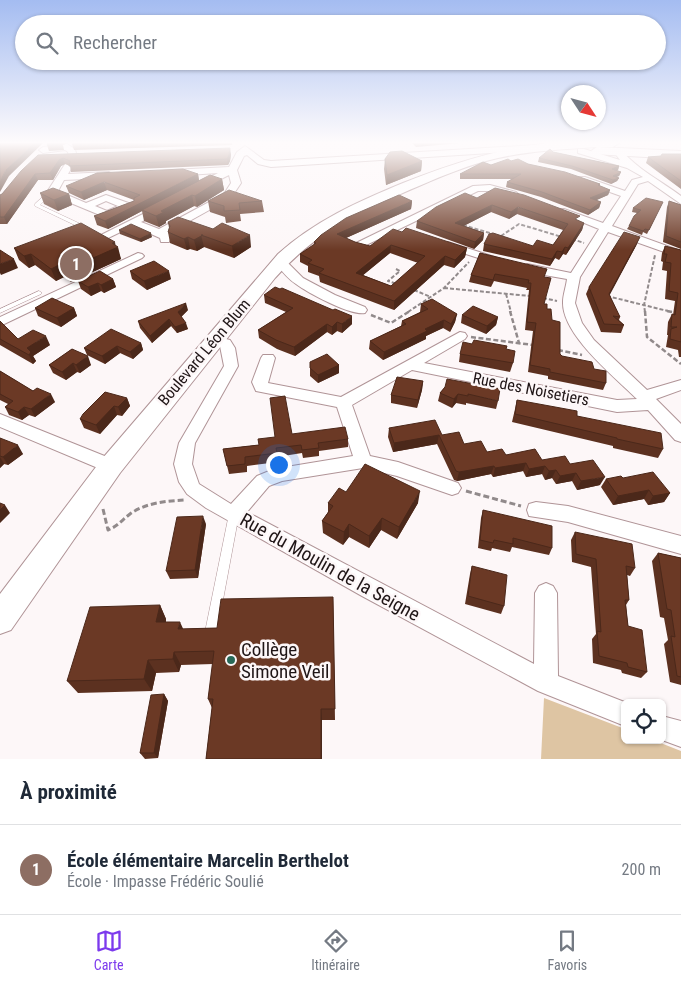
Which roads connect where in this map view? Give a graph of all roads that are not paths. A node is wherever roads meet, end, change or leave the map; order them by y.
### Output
1 (59, 178) edge
2 (216, 178) edge
3 (235, 178) edge
4 (427, 178) edge
5 (583, 178) edge
6 (648, 178) edge
7 (649, 178) edge
8 (52, 192) junction
9 (190, 192) edge
10 (628, 194) junction
11 (519, 196) edge
12 (678, 197) edge
13 (173, 201) edge
14 (86, 206) junction
15 (126, 206) junction
16 (546, 206) edge
17 (148, 214) junction
18 (132, 222) junction
19 (397, 227) junction
20 (606, 228) junction
21 (87, 229) edge
22 (413, 234) edge
23 (102, 237) edge
24 (440, 243) edge
25 (356, 246) edge
26 (681, 255) edge
27 (138, 256) dead end
28 (280, 260) junction
29 (574, 278) junction
30 (39, 293) dead end
31 (360, 310) road end
32 (0, 311) edge
33 (0, 322) edge
34 (460, 336) road end
35 (214, 340) junction
36 (268, 358) dead end
37 (410, 366) junction
38 (681, 385) edge
39 (648, 401) junction
40 (343, 403) junction
41 (2, 423) edge
42 (681, 436) edge
43 (363, 461) junction
44 (111, 466) junction
45 (452, 488) road end
46 (536, 510) road end
47 (234, 514) junction
48 (681, 545) edge
49 (546, 593) dead end
50 (0, 619) edge
51 (212, 632) edge
52 (546, 683) junction
53 (621, 712) edge
54 (666, 729) edge
55 (681, 734) edge

1 - 8 street
2 - 9 street
3 - 18 street
4 - 28 street, Boulevard Léon Blum
5 - 10 street
6 - 10 street
7 - 12 street
8 - 14 street
8 - 21 lane
10 - 20 street
11 - 19 street
13 - 17 street
14 - 15 street
14 - 15 street
15 - 17 street
16 - 20 street
17 - 18 street
18 - 23 street
19 - 22 street
19 - 25 street
20 - 26 street
20 - 29 street
24 - 29 street
27 - 33 street
28 - 31 street
28 - 35 street, Boulevard Léon Blum
29 - 39 street
30 - 32 lane
34 - 37 street
35 - 44 street, Boulevard Léon Blum
35 - 47 street, Rue du Moulin de la Seigne
36 - 40 street
37 - 39 street, Rue des Noisetiers
37 - 40 street
38 - 39 street, Rue des Noisetiers
39 - 42 street
40 - 43 street
41 - 44 street
43 - 45 street
43 - 47 street
44 - 50 street, Boulevard Léon Blum
46 - 48 street
47 - 51 lane
47 - 52 street, Rue du Moulin de la Seigne
49 - 52 street
52 - 53 street, Rue du Moulin de la Seigne
54 - 55 street

